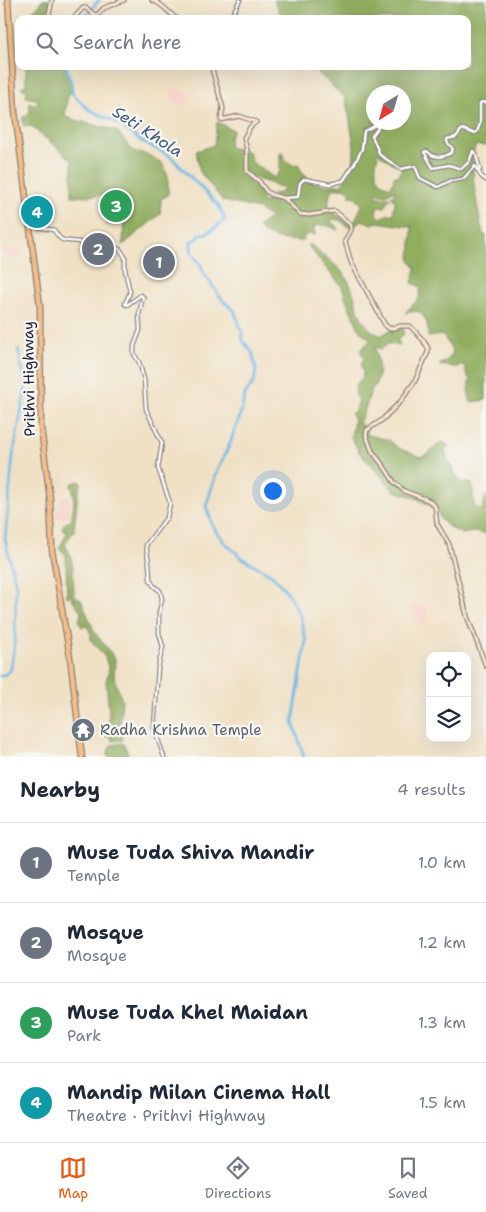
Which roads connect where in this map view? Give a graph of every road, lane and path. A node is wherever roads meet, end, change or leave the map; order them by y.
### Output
1 (8, 0) edge
2 (52, 0) edge
3 (124, 0) edge
4 (152, 0) edge
5 (240, 0) edge
6 (49, 15) edge
7 (77, 15) edge
8 (95, 15) edge
9 (97, 15) edge
10 (172, 15) edge
11 (232, 15) edge
12 (212, 70) edge
13 (486, 103) edge
14 (480, 174) junction
15 (486, 180) edge
16 (284, 198) junction
17 (29, 226) junction
18 (486, 666) edge
19 (82, 757) edge
20 (164, 757) edge

1 - 17 highway, Prithvi Highway
2 - 6 main road
3 - 9 main road
4 - 10 main road
5 - 11 street
7 - 8 main road
12 - 16 main road
13 - 14 street
14 - 15 street
14 - 16 street
16 - 18 main road
17 - 19 highway, Prithvi Highway
17 - 20 street

